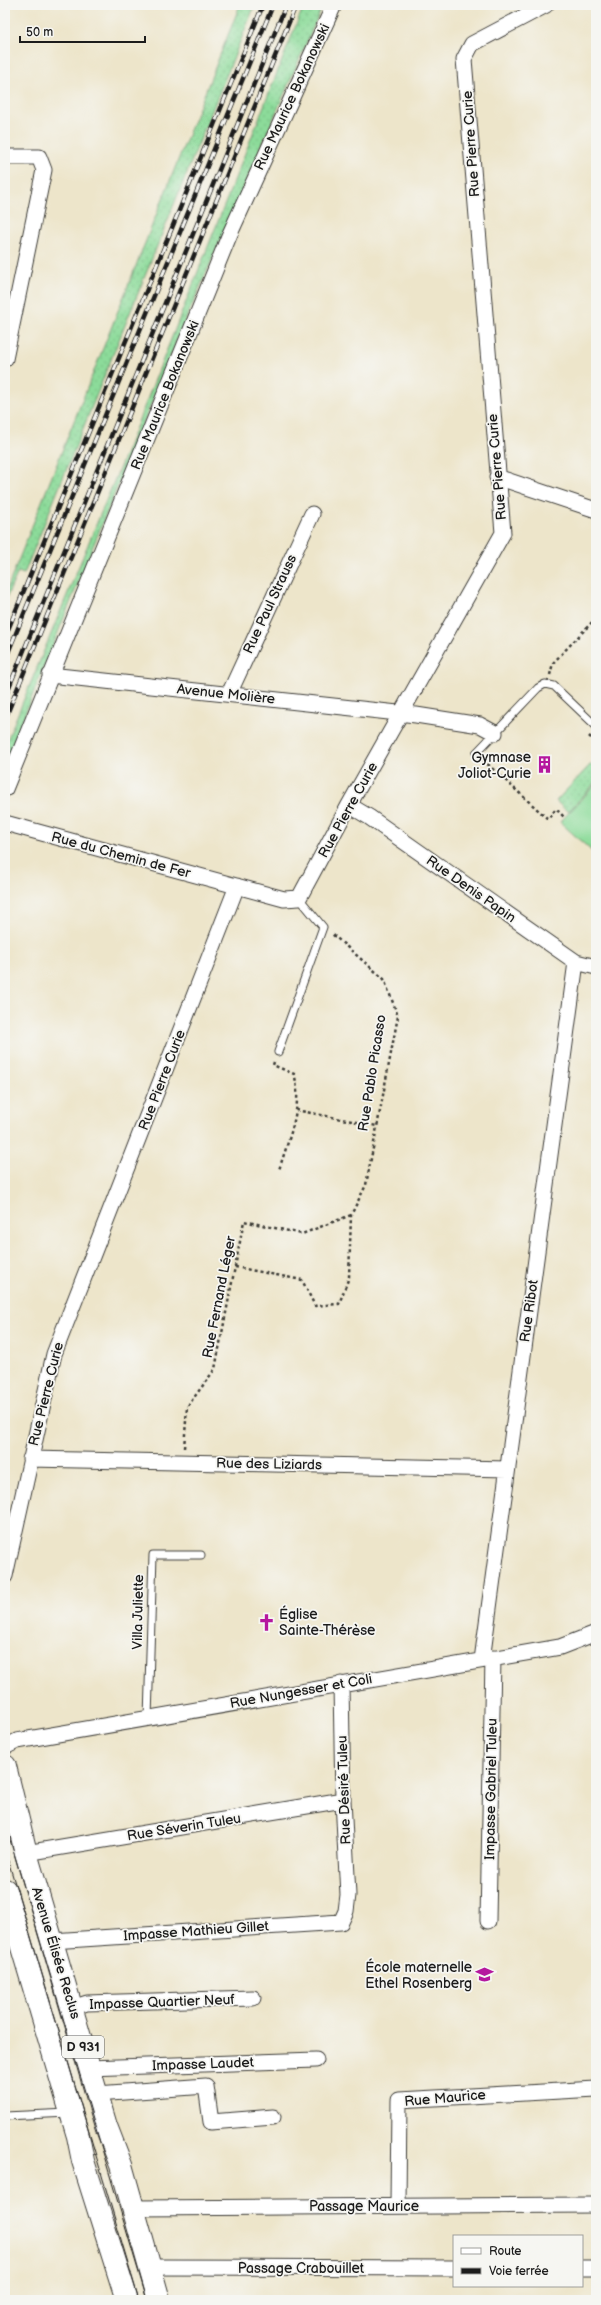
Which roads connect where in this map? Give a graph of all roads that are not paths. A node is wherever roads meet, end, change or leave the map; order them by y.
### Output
1 (334, 5) edge
2 (541, 6) edge
3 (5, 157) edge
4 (5, 359) edge
5 (497, 477) junction
6 (596, 510) edge
7 (312, 514) dead end
8 (50, 675) junction
9 (229, 694) junction
10 (402, 714) junction
11 (596, 726) edge
12 (495, 733) junction
13 (476, 753) road end
14 (5, 789) edge
15 (349, 805) junction
16 (5, 823) edge
17 (237, 886) junction
18 (299, 898) junction
19 (576, 962) junction
20 (596, 967) edge
21 (278, 1052) road end
22 (30, 1459) junction
23 (508, 1469) junction
24 (201, 1555) dead end
25 (5, 1576) edge
26 (596, 1633) edge
27 (488, 1659) junction
28 (341, 1684) junction
29 (148, 1718) junction
30 (5, 1747) edge
31 (5, 1766) edge
32 (343, 1800) junction
33 (26, 1853) junction
34 (5, 1890) edge
35 (488, 1921) dead end
36 (341, 1922) joint
37 (52, 1941) junction
38 (253, 1998) dead end
39 (72, 2008) junction
40 (316, 2060) dead end
41 (89, 2068) junction
42 (596, 2089) edge
43 (97, 2094) junction
44 (71, 2113) junction
45 (5, 2116) edge
46 (273, 2117) dead end
47 (596, 2205) edge
48 (398, 2206) junction
49 (132, 2208) junction
50 (149, 2267) junction
51 (453, 2268) edge
52 (583, 2268) edge
53 (596, 2268) edge
54 (127, 2300) edge
55 (159, 2300) edge

1 - 8 street, Rue Maurice Bokanowski
2 - 5 street, Rue Pierre Curie
3 - 4 street
5 - 6 street
5 - 10 street, Rue Pierre Curie
7 - 9 street, Rue Paul Strauss
8 - 9 street, Avenue Molière
8 - 14 street, Rue Maurice Bokanowski
9 - 10 street, Avenue Molière
10 - 12 street, Avenue Molière
10 - 15 street, Rue Pierre Curie
11 - 12 lane
12 - 13 lane
15 - 18 street, Rue Pierre Curie
15 - 19 street, Rue Denis Papin
16 - 17 street, Rue du Chemin de Fer
17 - 18 street
17 - 22 street, Rue Pierre Curie
18 - 21 lane
19 - 20 street, Rue Denis Papin
19 - 23 street, Rue Ribot
22 - 23 street, Rue des Liziards
22 - 25 street, Rue Pierre Curie
23 - 27 street, Rue Ribot
24 - 29 lane, Villa Juliette
26 - 27 street, Rue Nungesser et Coli
27 - 28 street, Rue Nungesser et Coli
27 - 35 street, Impasse Gabriel Tuleu
28 - 29 street, Rue Nungesser et Coli
28 - 32 street, Rue Désiré Tuleu
29 - 30 street, Rue Nungesser et Coli
31 - 33 main road, Avenue Élisée Reclus / D 931
32 - 33 street, Rue Séverin Tuleu
32 - 36 street, Rue Désiré Tuleu
33 - 37 main road, Avenue Élisée Reclus / D 931
34 - 44 main road, D 931
36 - 37 street, Impasse Mathieu Gillet
37 - 39 main road, Avenue Élisée Reclus / D 931
38 - 39 street, Impasse Quartier Neuf
39 - 41 main road, Avenue Élisée Reclus / D 931
40 - 41 street, Impasse Laudet
41 - 43 main road, Avenue Élisée Reclus / D 931
42 - 48 street, Rue Maurice
43 - 46 street
43 - 49 main road, Avenue Élisée Reclus / D 931
44 - 45 lane
44 - 54 main road, D 931
47 - 48 street, Passage Maurice
48 - 49 street, Passage Maurice
49 - 50 main road, Avenue Élisée Reclus / D 931
50 - 51 street, Passage Crabouillet
50 - 55 main road, Avenue Élisée Reclus / D 931
52 - 53 street

